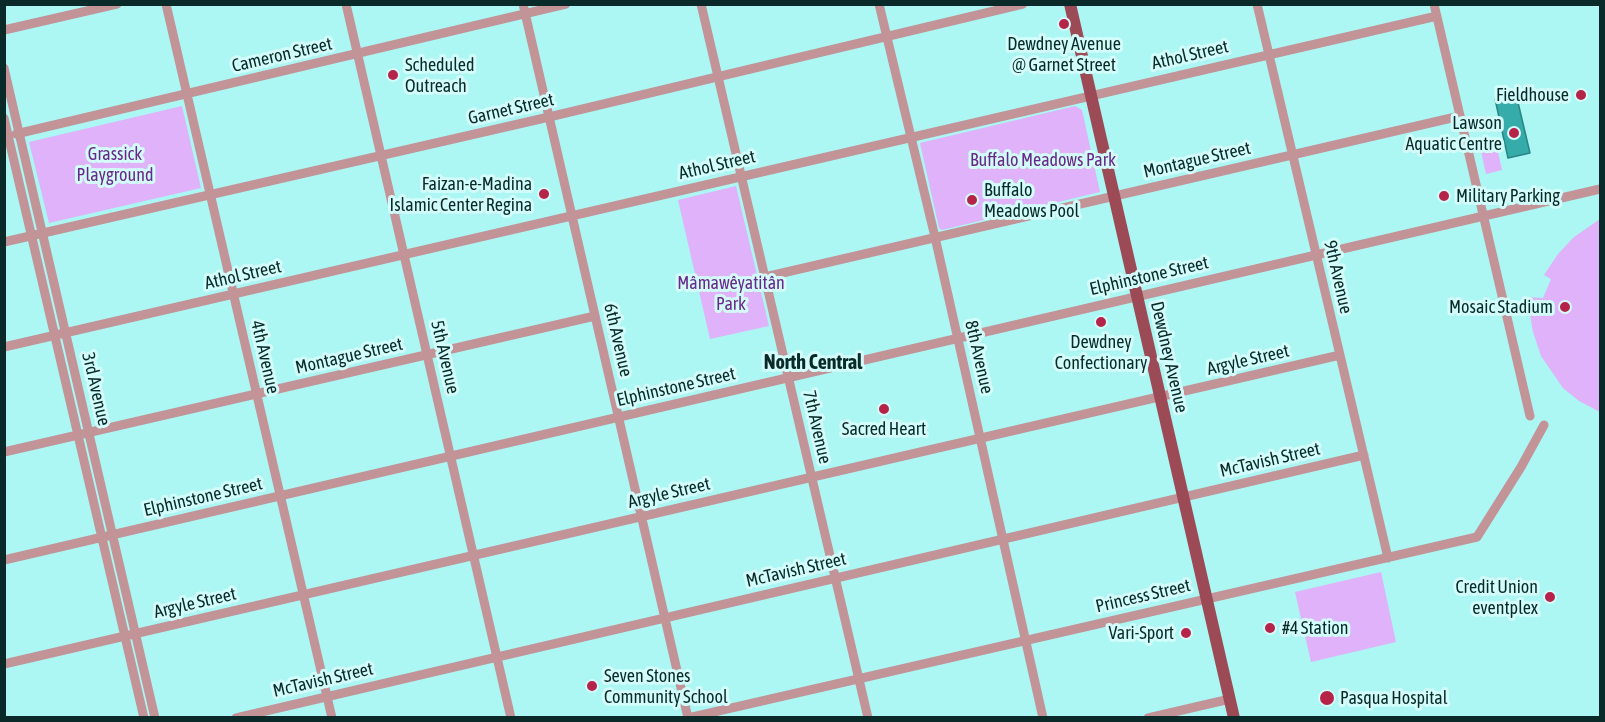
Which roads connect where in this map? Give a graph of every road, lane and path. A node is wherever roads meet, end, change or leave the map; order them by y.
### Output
1 (117, 4) edge
2 (166, 4) edge
3 (346, 4) edge
4 (566, 4) edge
5 (701, 4) edge
6 (879, 4) edge
7 (1023, 4) edge
8 (1070, 4) edge
9 (1257, 4) edge
10 (1434, 4) edge
11 (524, 9) edge
12 (1437, 16) junction
13 (4, 30) edge
14 (887, 38) junction
15 (358, 54) junction
16 (1268, 55) junction
17 (4, 68) edge
18 (718, 77) junction
19 (187, 95) junction
20 (1091, 96) junction
21 (1460, 116) junction
22 (549, 117) junction
23 (4, 118) edge
24 (20, 133) junction
25 (7, 136) edge
26 (911, 137) junction
27 (1292, 154) junction
28 (382, 155) junction
29 (741, 176) junction
30 (1600, 189) edge
31 (210, 194) junction
32 (1115, 196) junction
33 (572, 215) junction
34 (1483, 216) junction
35 (43, 233) junction
36 (32, 236) junction
37 (935, 237) junction
38 (4, 242) edge
39 (1316, 254) junction
40 (404, 255) junction
41 (765, 277) junction
42 (233, 294) junction
43 (1137, 296) junction
44 (595, 316) junction
45 (66, 334) junction
46 (55, 336) junction
47 (958, 338) junction
48 (4, 347) edge
49 (428, 355) junction
50 (1340, 355) junction
51 (789, 378) junction
52 (256, 394) junction
53 (1160, 397) junction
54 (618, 416) junction
55 (1530, 416) dead end
56 (1544, 424) dead end
57 (89, 433) junction
58 (78, 435) junction
59 (980, 438) junction
60 (4, 452) edge
61 (452, 455) junction
62 (1364, 455) junction
63 (812, 477) junction
64 (280, 496) junction
65 (1183, 498) junction
66 (642, 516) junction
67 (113, 535) junction
68 (102, 538) junction
69 (1002, 538) junction
70 (474, 555) junction
71 (1388, 558) junction
72 (4, 560) edge
73 (836, 578) junction
74 (303, 595) junction
75 (1207, 598) junction
76 (665, 617) junction
77 (135, 634) junction
78 (125, 636) junction
79 (1025, 640) junction
80 (497, 657) junction
81 (4, 664) edge
82 (859, 678) junction
83 (327, 696) junction
84 (1230, 699) junction
85 (144, 717) edge
86 (155, 717) edge
87 (236, 717) edge
88 (332, 717) edge
89 (511, 717) edge
90 (688, 717) edge
91 (868, 717) edge
92 (1043, 717) edge
93 (1148, 717) edge
94 (1234, 717) edge

1 - 13 street
2 - 19 street, 4th Avenue
3 - 15 street, 5th Avenue
4 - 11 street, Cameron Street
5 - 18 street, 7th Avenue
6 - 14 street, 8th Avenue
7 - 14 street, Garnet Street
8 - 20 main road, Dewdney Avenue
9 - 16 street, 9th Avenue
10 - 12 street
11 - 15 street, Cameron Street
11 - 22 street, 6th Avenue
12 - 16 street, Athol Street
12 - 21 street
14 - 18 street, Garnet Street
14 - 26 street, 8th Avenue
15 - 19 street, Cameron Street
15 - 28 street, 5th Avenue
16 - 20 street, Athol Street
16 - 27 street, 9th Avenue
17 - 24 street, 3rd Avenue
18 - 22 street, Garnet Street
18 - 29 street, 7th Avenue
19 - 24 street, Cameron Street
19 - 31 street, 4th Avenue
20 - 26 street, Athol Street
20 - 32 main road, Dewdney Avenue
21 - 27 street, Montague Street
21 - 34 street
22 - 28 street, Garnet Street
22 - 33 street, 6th Avenue
23 - 25 street, 3rd Avenue
24 - 25 street, Cameron Street
24 - 35 street, 3rd Avenue
25 - 36 street, 3rd Avenue
26 - 29 street, Athol Street
26 - 37 street, 8th Avenue
27 - 32 street, Montague Street
27 - 39 street, 9th Avenue
28 - 31 street, Garnet Street
28 - 40 street, 5th Avenue
29 - 33 street, Athol Street
29 - 41 street, 7th Avenue
30 - 34 street, Elphinstone Street
31 - 35 street, Garnet Street
31 - 42 street, 4th Avenue
32 - 37 street, Montague Street
32 - 43 main road, Dewdney Avenue
33 - 40 street, Athol Street
33 - 44 street, 6th Avenue
34 - 39 street, Elphinstone Street
34 - 55 street
35 - 36 street, Garnet Street
35 - 45 street, 3rd Avenue
36 - 38 street, Garnet Street
36 - 46 street, 3rd Avenue
37 - 41 street, Montague Street
37 - 47 street, 8th Avenue
39 - 43 street, Elphinstone Street
39 - 50 street, 9th Avenue
40 - 42 street, Athol Street
40 - 49 street, 5th Avenue
41 - 51 street, 7th Avenue
42 - 45 street, Athol Street
42 - 52 street, 4th Avenue
43 - 47 street, Elphinstone Street
43 - 53 main road, Dewdney Avenue
44 - 49 street, Montague Street
44 - 54 street, 6th Avenue
45 - 46 street, Athol Street
45 - 57 street, 3rd Avenue
46 - 48 street, Athol Street
46 - 58 street, 3rd Avenue
47 - 51 street, Elphinstone Street
47 - 59 street, 8th Avenue
49 - 52 street, Montague Street
49 - 61 street, 5th Avenue
50 - 53 street, Argyle Street
50 - 62 street, 9th Avenue
51 - 54 street, Elphinstone Street
51 - 63 street, 7th Avenue
52 - 57 street, Montague Street
52 - 64 street, 4th Avenue
53 - 59 street, Argyle Street
53 - 65 main road, Dewdney Avenue
54 - 61 street, Elphinstone Street
54 - 66 street, 6th Avenue
56 - 71 street, Princess Street
57 - 58 street, Montague Street
57 - 67 street, 3rd Avenue
58 - 60 street, Montague Street
58 - 68 street, 3rd Avenue
59 - 63 street, Argyle Street
59 - 69 street, 8th Avenue
61 - 64 street, Elphinstone Street
61 - 70 street, 5th Avenue
62 - 65 street, McTavish Street
62 - 71 street, 9th Avenue
63 - 66 street, Argyle Street
63 - 73 street, 7th Avenue
64 - 67 street, Elphinstone Street
64 - 74 street, 4th Avenue
65 - 69 street, McTavish Street
65 - 75 main road, Dewdney Avenue
66 - 70 street, Argyle Street
66 - 76 street, 6th Avenue
67 - 68 street, Elphinstone Street
67 - 77 street, 3rd Avenue
68 - 72 street, Elphinstone Street
68 - 78 street, 3rd Avenue
69 - 73 street, McTavish Street
69 - 79 street, 8th Avenue
70 - 74 street, Argyle Street
70 - 80 street, 5th Avenue
71 - 75 street, Princess Street
73 - 76 street, McTavish Street
73 - 82 street, 7th Avenue
74 - 77 street, Argyle Street
74 - 83 street, 4th Avenue
75 - 79 street, Princess Street
75 - 84 main road, Dewdney Avenue
76 - 80 street, McTavish Street
76 - 90 street, 6th Avenue
77 - 78 street, Argyle Street
77 - 86 street, 3rd Avenue
78 - 81 street, Argyle Street
78 - 85 street, 3rd Avenue
79 - 82 street, Princess Street
79 - 92 street, 8th Avenue
80 - 83 street, McTavish Street
80 - 89 street, 5th Avenue
82 - 90 street, Princess Street
82 - 91 street, 7th Avenue
83 - 87 street, McTavish Street
83 - 88 street, 4th Avenue
84 - 93 street
84 - 94 main road, Dewdney Avenue

